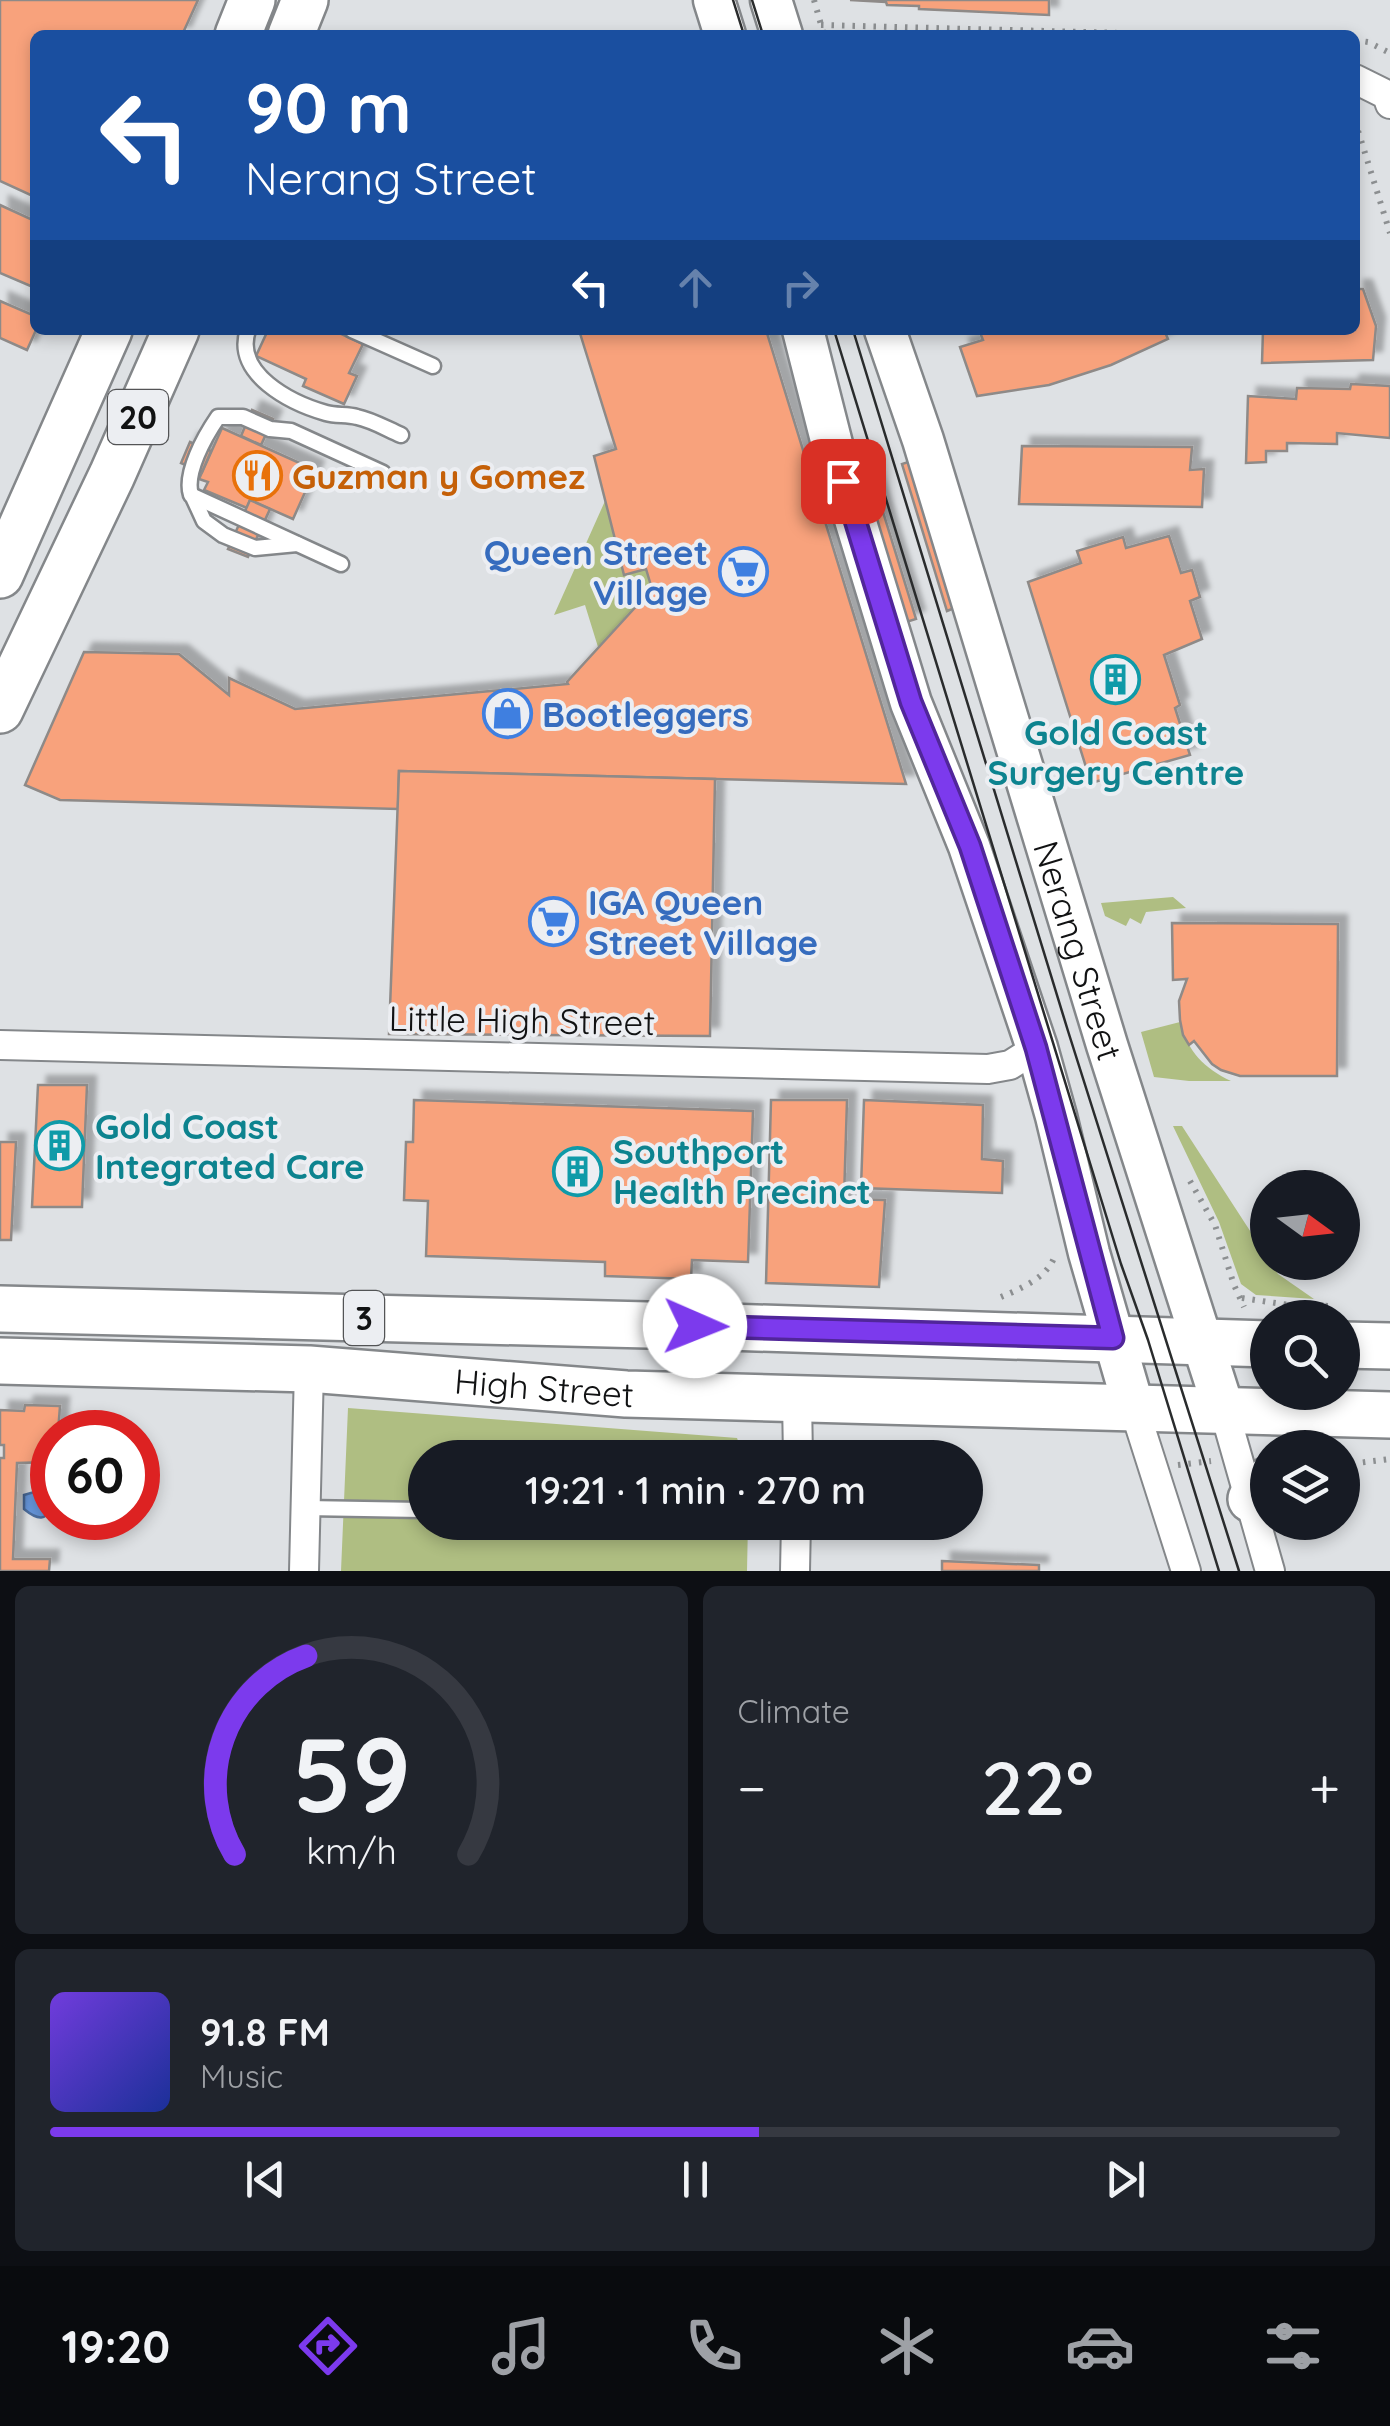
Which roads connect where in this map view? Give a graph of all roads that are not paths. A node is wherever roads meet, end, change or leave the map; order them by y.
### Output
1 (252, 0) edge
2 (305, 0) edge
3 (714, 0) edge
4 (772, 0) edge
5 (240, 30) edge
6 (294, 30) edge
7 (723, 30) edge
8 (781, 30) edge
9 (1360, 82) edge
10 (1390, 104) edge
11 (107, 335) edge
12 (174, 335) edge
13 (246, 335) edge
14 (363, 335) edge
15 (805, 335) edge
16 (887, 335) edge
17 (432, 366) dead end
18 (401, 434) dead end
19 (383, 472) dead end
20 (192, 494) junction
21 (298, 544) junction
22 (341, 564) dead end
23 (0, 575) edge
24 (0, 710) edge
25 (0, 1046) edge
26 (1036, 1048) junction
27 (0, 1309) edge
28 (1360, 1334) edge
29 (1113, 1338) junction
30 (1203, 1342) junction
31 (1250, 1343) edge
32 (1390, 1346) edge
33 (0, 1361) edge
34 (309, 1370) junction
35 (797, 1400) junction
36 (1134, 1408) junction
37 (1224, 1410) junction
38 (1336, 1414) junction
39 (1390, 1415) edge
40 (1323, 1430) edge
41 (798, 1440) edge
42 (1250, 1472) edge
43 (306, 1508) junction
44 (408, 1510) edge
45 (796, 1540) edge
46 (1264, 1540) edge
47 (304, 1571) edge
48 (795, 1571) edge
49 (1186, 1571) edge
50 (1270, 1571) edge

1 - 5 main road
2 - 6 main road
3 - 7 main road
4 - 8 main road
9 - 10 street
11 - 23 main road, 20
12 - 24 main road, 20
13 - 18 lane
14 - 17 lane
15 - 26 main road, Nerang Street
16 - 30 main road, Nerang Street
19 - 20 lane
20 - 21 lane
20 - 21 lane
21 - 22 lane
25 - 26 street, Little High Street
26 - 29 main road, Nerang Street
27 - 29 main road, High Street / 3
28 - 32 main road
29 - 30 main road, High Street / 3
29 - 36 main road, Nerang Street
30 - 31 main road, High Street / 3
30 - 37 main road, Nerang Street
33 - 34 main road, High Street / 3
34 - 35 main road, High Street / 3
34 - 43 street
35 - 36 main road, High Street / 3
35 - 41 street
36 - 37 main road, High Street / 3
36 - 49 street, Nerang Street
37 - 38 main road, High Street / 3
37 - 42 street, Nerang Street
38 - 39 main road, High Street / 3
38 - 40 main road
43 - 44 lane
43 - 47 street
45 - 48 street
46 - 50 street, Nerang Street

